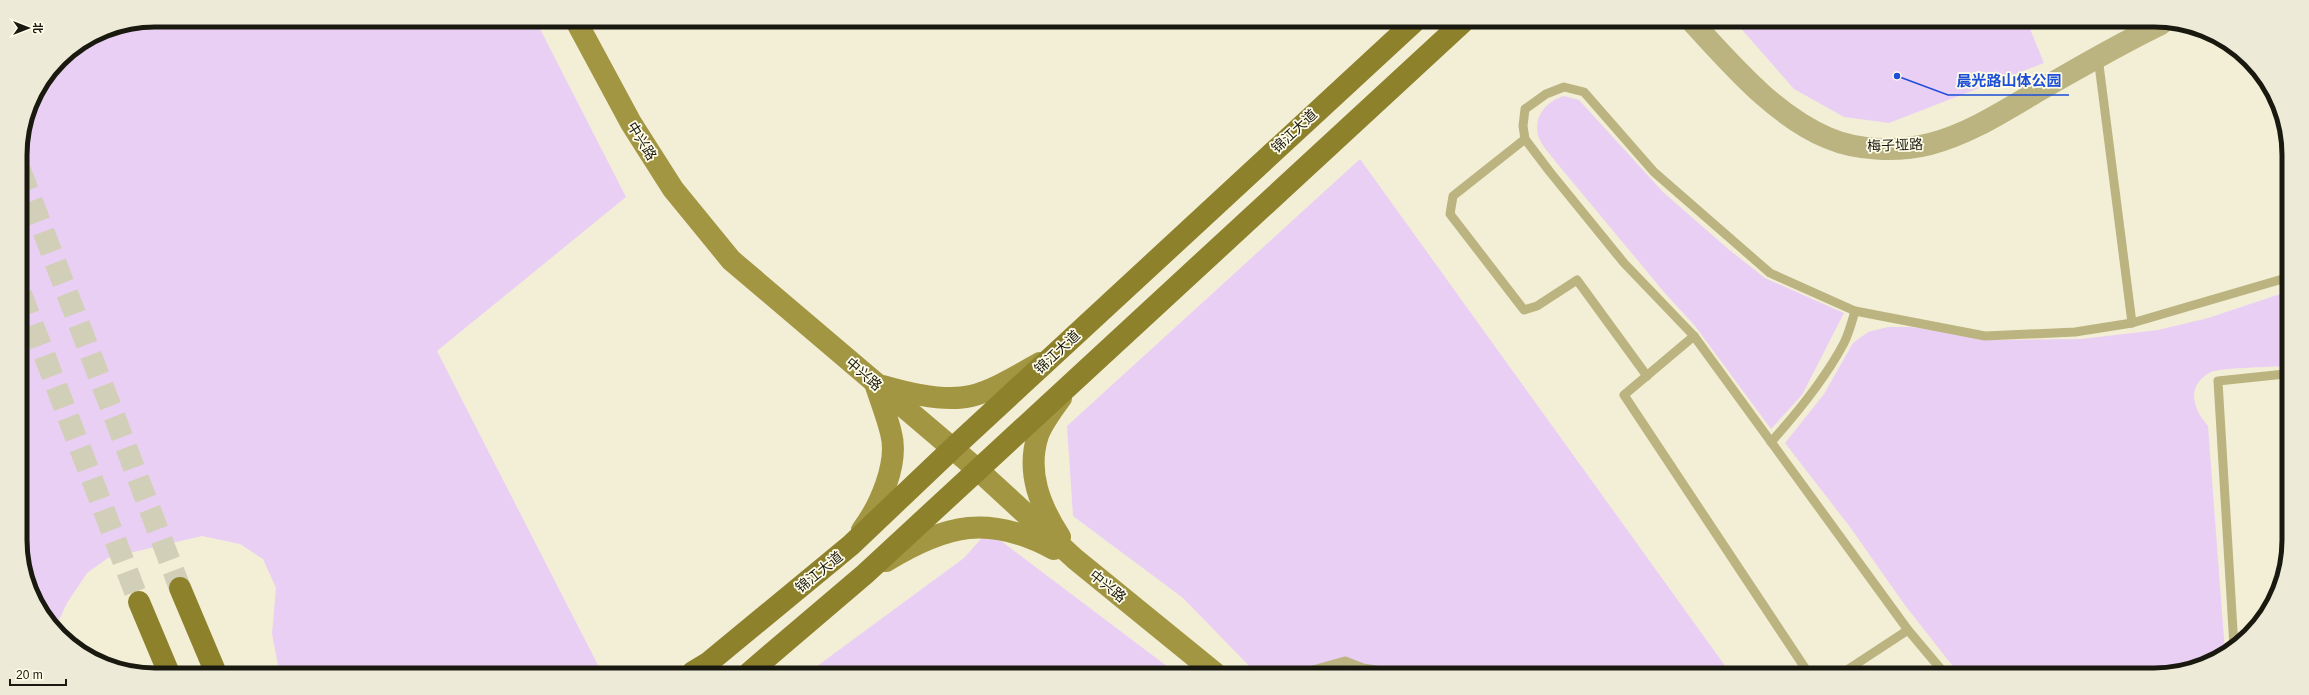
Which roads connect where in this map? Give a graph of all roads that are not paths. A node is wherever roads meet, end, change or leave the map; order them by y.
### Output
1 (579, 27) edge
2 (1409, 27) edge
3 (1458, 27) edge
4 (1697, 27) edge
5 (2155, 27) edge
6 (2098, 56) junction
7 (1525, 139) junction
8 (2282, 279) edge
9 (1856, 311) junction
10 (2132, 323) junction
11 (1694, 336) junction
12 (1049, 359) junction
13 (2282, 374) edge
14 (1647, 376) junction
15 (875, 383) junction
16 (1069, 386) junction
17 (1771, 442) junction
18 (952, 449) junction
19 (978, 470) junction
20 (851, 546) junction
21 (1075, 559) junction
22 (865, 574) junction
23 (180, 588) tunnel mouth
24 (139, 602) tunnel mouth
25 (1908, 630) junction
26 (2234, 639) edge
27 (167, 668) edge
28 (214, 668) edge
29 (700, 668) edge
30 (755, 668) edge
31 (1208, 668) edge
32 (1320, 668) edge
33 (1363, 668) edge
34 (1805, 668) edge
35 (1850, 668) edge
36 (1940, 668) edge

1 - 15 main road, 中兴路
2 - 12 main road, 锦江大道
3 - 16 main road
4 - 6 street, 梅子垭路
5 - 6 street, 梅子垭路
6 - 10 lane
7 - 9 lane
7 - 11 lane
7 - 14 lane
8 - 10 lane
9 - 10 lane
9 - 17 lane
11 - 14 lane
11 - 17 lane
12 - 15 main road
12 - 18 main road, 锦江大道
13 - 26 lane
14 - 34 lane
15 - 18 main road, 中兴路
15 - 20 main road
16 - 19 main road
16 - 21 main road
17 - 25 lane
18 - 19 main road, 中兴路
18 - 20 main road, 锦江大道
19 - 21 main road, 中兴路
19 - 22 main road
20 - 29 main road, 锦江大道
21 - 22 main road
21 - 31 main road, 中兴路
22 - 30 main road
23 - 28 main road
24 - 27 main road
25 - 35 lane
25 - 36 lane
32 - 33 lane

